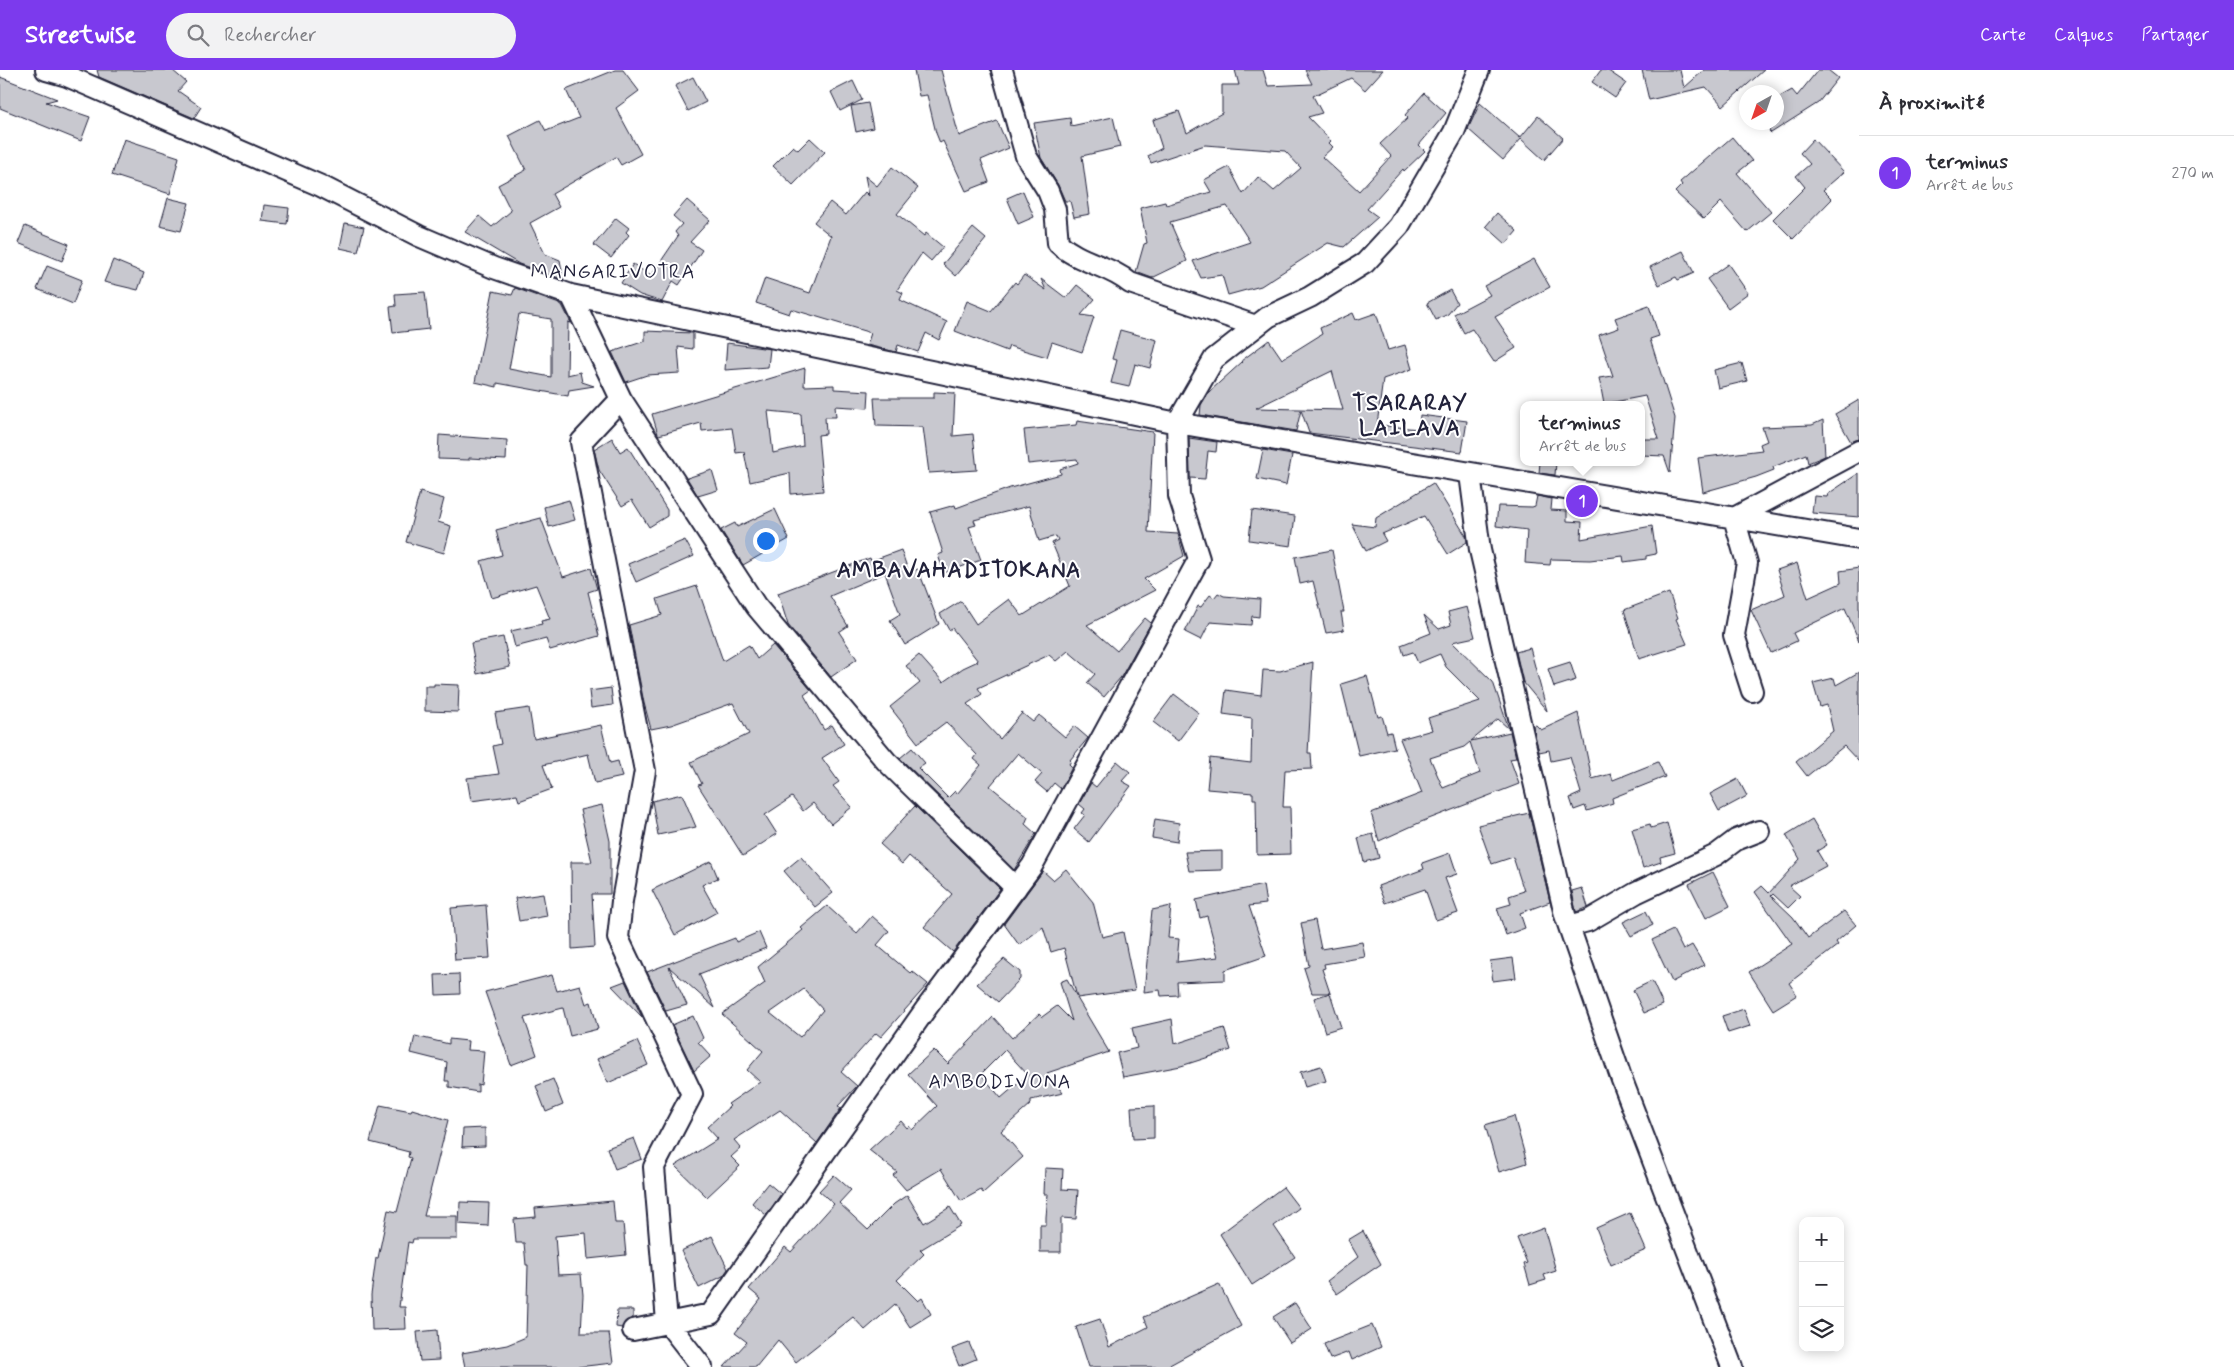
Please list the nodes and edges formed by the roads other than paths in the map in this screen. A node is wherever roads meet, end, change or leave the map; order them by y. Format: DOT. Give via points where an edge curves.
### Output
graph roads {
  1 [pos="46,70"];
  2 [pos="1002,70"];
  3 [pos="1479,70"];
  4 [pos="571,296"];
  5 [pos="1256,326"];
  6 [pos="621,399"];
  7 [pos="1177,423"];
  8 [pos="1859,451"];
  9 [pos="1470,474"];
  10 [pos="1734,518"];
  11 [pos="1859,539"];
  12 [pos="1752,692"];
  13 [pos="1759,831"];
  14 [pos="1016,888"];
  15 [pos="1569,926"];
  16 [pos="667,1322"];
  17 [pos="633,1330"];
  18 [pos="702,1367"];
  19 [pos="1732,1367"];
  1 -- 4 [label="street" via="67,76 321,186 418,236"];
  2 -- 5 [label="street" via="1026,156 1055,209 1058,243 1067,252 1119,274 1130,283"];
  3 -- 5 [label="street" via="1454,132 1399,226 1365,263"];
  4 -- 6 [label="street"];
  4 -- 7 [label="street"];
  5 -- 7 [label="street" via="1214,359"];
  6 -- 14 [label="street" via="756,606 886,760"];
  6 -- 16 [label="street" via="581,442 645,771 618,938 692,1094 654,1167"];
  7 -- 9 [label="street"];
  7 -- 14 [label="street" via="1179,496 1199,558 1032,866"];
  8 -- 10 [label="street"];
  9 -- 10 [label="street"];
  9 -- 15 [label="street" via="1480,550"];
  10 -- 11 [label="street"];
  10 -- 12 [label="street" via="1746,563 1734,635"];
  13 -- 15 [label="street" via="1736,840 1716,855 1636,893 1588,921"];
  14 -- 16 [label="street" via="924,1010 711,1314"];
  15 -- 19 [label="street" via="1622,1080"];
  16 -- 17 [label="street"];
  16 -- 18 [label="street"];
}
